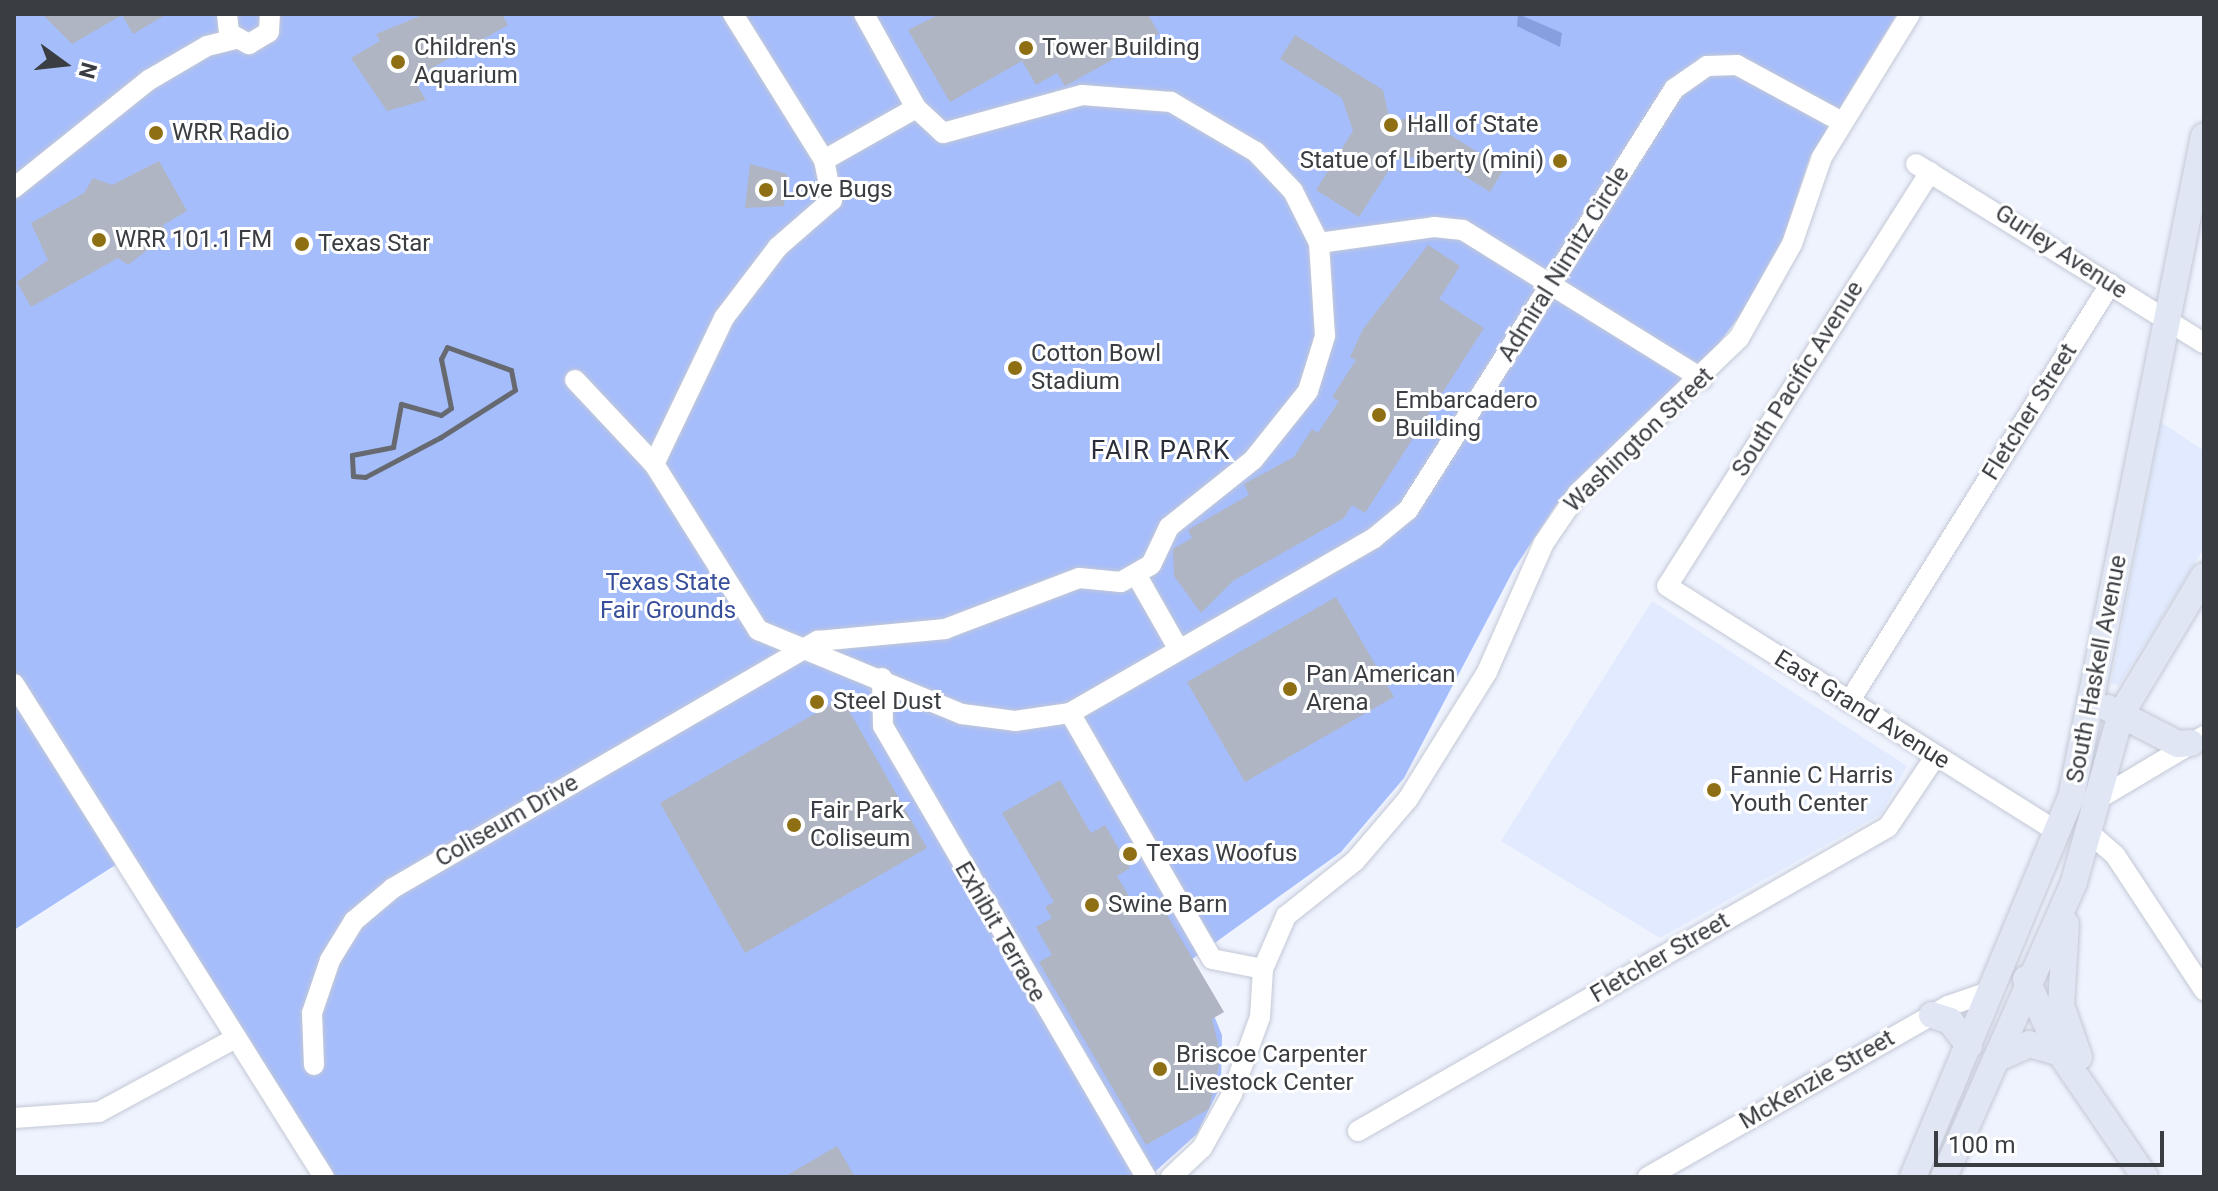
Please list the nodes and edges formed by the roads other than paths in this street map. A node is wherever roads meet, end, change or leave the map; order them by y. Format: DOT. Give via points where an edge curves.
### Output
graph roads {
  1 [pos="733,14"];
  2 [pos="864,14"];
  3 [pos="1910,14"];
  4 [pos="226,16"];
  5 [pos="273,18"];
  6 [pos="235,39"];
  7 [pos="207,46"];
  8 [pos="916,108"];
  9 [pos="1842,122"];
  10 [pos="2204,136"];
  11 [pos="824,160"];
  12 [pos="1923,168"];
  13 [pos="14,188"];
  14 [pos="1319,243"];
  15 [pos="2110,284"];
  16 [pos="1552,285"];
  17 [pos="2168,321"];
  18 [pos="2204,343"];
  19 [pos="1702,379"];
  20 [pos="575,380"];
  21 [pos="654,464"];
  22 [pos="1137,576"];
  23 [pos="2204,576"];
  24 [pos="1667,586"];
  25 [pos="799,650"];
  26 [pos="1179,650"];
  27 [pos="882,678"];
  28 [pos="14,684"];
  29 [pos="2092,700"];
  30 [pos="1849,702"];
  31 [pos="1070,713"];
  32 [pos="2121,714"];
  33 [pos="2198,740"];
  34 [pos="1935,757"];
  35 [pos="2100,798"];
  36 [pos="2059,833"];
  37 [pos="2092,835"];
  38 [pos="2074,882"];
  39 [pos="2028,908"];
  40 [pos="1263,969"];
  41 [pos="2028,990"];
  42 [pos="2204,990"];
  43 [pos="1991,991"];
  44 [pos="2061,1005"];
  45 [pos="1932,1015"];
  46 [pos="236,1038"];
  47 [pos="1969,1045"];
  48 [pos="2060,1053"];
  49 [pos="1996,1059"];
  50 [pos="314,1065"];
  51 [pos="2103,1112"];
  52 [pos="14,1118"];
  53 [pos="1358,1131"];
  54 [pos="2135,1174"];
  55 [pos="324,1177"];
  56 [pos="1146,1177"];
  57 [pos="1171,1177"];
  58 [pos="1648,1177"];
  59 [pos="1913,1177"];
  60 [pos="1944,1177"];
  1 -- 11 [label="street"];
  2 -- 8 [label="street"];
  3 -- 9 [label="street, Washington Street"];
  4 -- 6 [label="street"];
  4 -- 7 [label="street"];
  5 -- 6 [label="street" via="257,42"];
  6 -- 7 [label="street"];
  7 -- 13 [label="street" via="110,107"];
  8 -- 11 [label="street"];
  8 -- 14 [label="street" via="943,133 1082,95 1171,102 1218,123 1266,161 1293,191"];
  9 -- 16 [label="street, Admiral Nimitz Circle" via="1737,65 1707,66 1674,89"];
  9 -- 19 [label="street, Washington Street" via="1774,282"];
  10 -- 17 [label="main road, South Haskell Avenue"];
  11 -- 21 [label="street" via="832,200 778,247 724,318"];
  12 -- 15 [label="street, Gurley Avenue"];
  12 -- 24 [label="street, South Pacific Avenue"];
  14 -- 16 [label="street" via="1450,228 1482,238"];
  14 -- 22 [label="street" via="1325,336 1308,391 1253,460 1169,527 1151,565"];
  15 -- 17 [label="street, Gurley Avenue"];
  15 -- 30 [label="street, Fletcher Street"];
  16 -- 19 [label="street"];
  16 -- 26 [label="street, Admiral Nimitz Circle" via="1408,510 1374,538"];
  17 -- 18 [label="street, Gurley Avenue"];
  17 -- 29 [label="main road, South Haskell Avenue"];
  19 -- 40 [label="street, Washington Street" via="1561,516 1487,672 1440,751 1379,837 1286,916"];
  20 -- 21 [label="street"];
  21 -- 25 [label="street" via="758,630"];
  22 -- 25 [label="street, Coliseum Drive" via="1121,582 1089,576 945,629 839,636"];
  22 -- 26 [label="street"];
  23 -- 32 [label="main road, South Haskell Avenue"];
  24 -- 30 [label="street, East Grand Avenue"];
  25 -- 27 [label="street"];
  25 -- 50 [label="street, Coliseum Drive" via="373,901 344,936 318,988 308,1037"];
  26 -- 31 [label="street, Admiral Nimitz Circle"];
  27 -- 31 [label="street" via="962,714 1015,721"];
  27 -- 56 [label="street, Exhibit Terrace" via="883,726"];
  28 -- 46 [label="street"];
  29 -- 32 [label="main road"];
  29 -- 36 [label="main road, South Haskell Avenue"];
  30 -- 34 [label="street, East Grand Avenue"];
  31 -- 40 [label="street" via="1212,959"];
  32 -- 33 [label="main road" via="2178,744"];
  32 -- 35 [label="main road, South Haskell Avenue"];
  33 -- 35 [label="street"];
  34 -- 36 [label="street, East Grand Avenue"];
  34 -- 53 [label="street, Fletcher Street" via="1888,827"];
  35 -- 37 [label="main road, South Haskell Avenue"];
  36 -- 39 [label="main road, South Haskell Avenue"];
  37 -- 38 [label="main road, South Haskell Avenue"];
  37 -- 42 [label="street" via="2115,855"];
  38 -- 41 [label="main road, South Haskell Avenue"];
  38 -- 44 [label="main road"];
  39 -- 41 [label="main road"];
  39 -- 43 [label="main road, South Haskell Avenue"];
  40 -- 57 [label="street, Washington Street" via="1260,1017 1232,1094 1202,1148"];
  41 -- 43 [label="main road"];
  41 -- 44 [label="main road"];
  41 -- 48 [label="main road"];
  41 -- 49 [label="main road, South Haskell Avenue"];
  43 -- 45 [label="street, McKenzie Street"];
  43 -- 47 [label="main road, South Haskell Avenue"];
  44 -- 51 [label="main road"];
  45 -- 47 [label="main road" via="1950,1021"];
  45 -- 58 [label="street, McKenzie Street"];
  46 -- 52 [label="street" via="99,1112"];
  46 -- 55 [label="street"];
  47 -- 59 [label="main road, South Haskell Avenue"];
  48 -- 49 [label="main road" via="2029,1044"];
  48 -- 51 [label="main road"];
  49 -- 60 [label="main road, South Haskell Avenue"];
  51 -- 54 [label="main road"];
}
